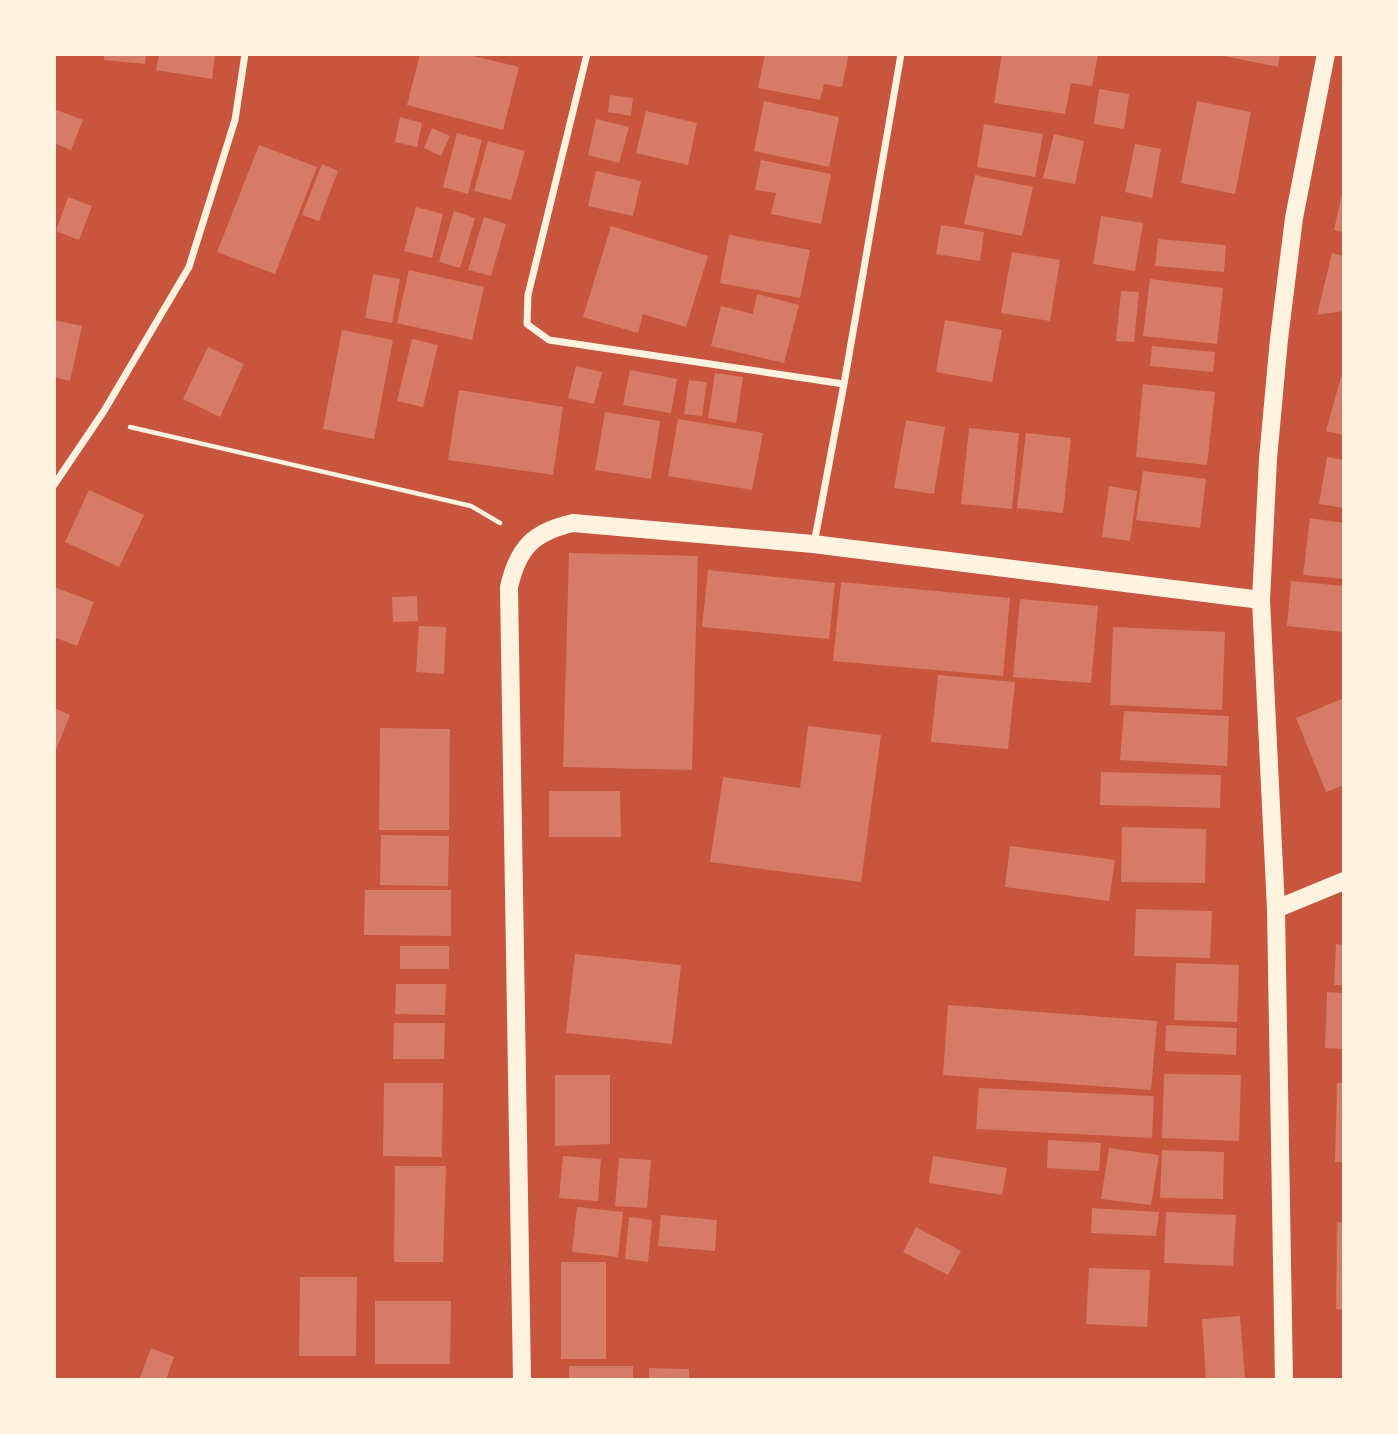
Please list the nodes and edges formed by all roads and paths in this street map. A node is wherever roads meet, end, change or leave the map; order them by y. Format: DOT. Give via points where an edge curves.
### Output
graph roads {
  1 [pos="246,54"];
  2 [pos="587,54"];
  3 [pos="901,54"];
  4 [pos="1326,54"];
  5 [pos="844,384"];
  6 [pos="104,411"];
  7 [pos="54,485"];
  8 [pos="530,542"];
  9 [pos="813,544"];
  10 [pos="1261,600"];
  11 [pos="1344,881"];
  12 [pos="1276,909"];
  13 [pos="522,1380"];
  14 [pos="1284,1380"];
  1 -- 6 [label="street" via="235,120 190,267"];
  2 -- 5 [label="street" via="528,295 527,324 549,340"];
  3 -- 5 [label="street"];
  4 -- 10 [label="main road" via="1294,218 1279,339"];
  5 -- 9 [label="street"];
  6 -- 7 [label="street"];
  6 -- 8 [label="path" via="134,429 471,506"];
  8 -- 9 [label="main road" via="573,523"];
  8 -- 13 [label="main road" via="520,555 509,587"];
  9 -- 10 [label="main road"];
  10 -- 12 [label="main road"];
  11 -- 12 [label="main road"];
  12 -- 14 [label="main road"];
}
